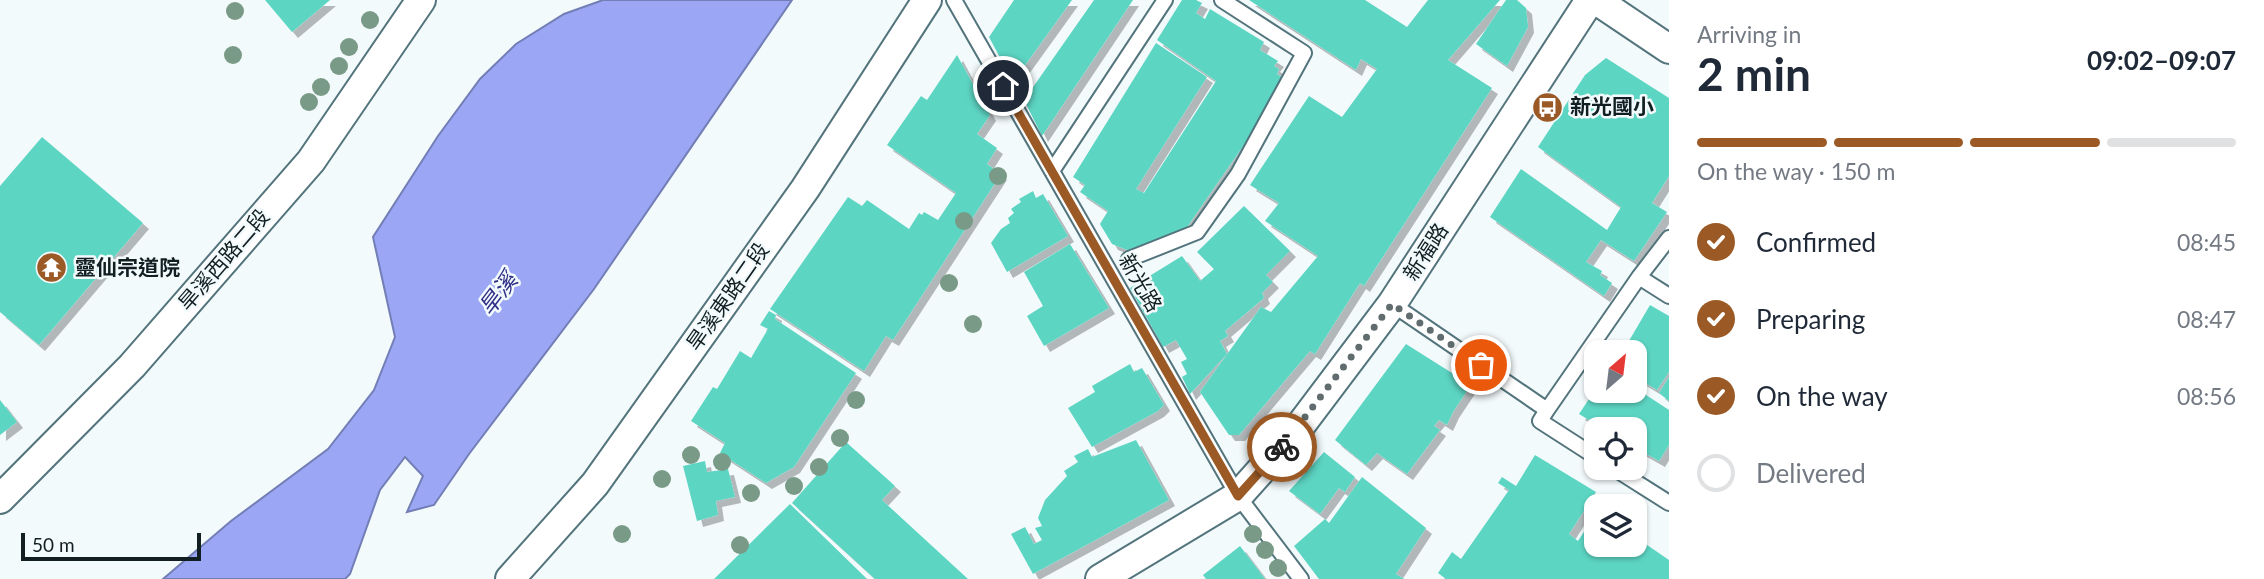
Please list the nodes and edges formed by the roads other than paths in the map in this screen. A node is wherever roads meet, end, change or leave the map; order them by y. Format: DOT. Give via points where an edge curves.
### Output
graph roads {
  1 [pos="421,0"];
  2 [pos="927,0"];
  3 [pos="954,0"];
  4 [pos="1165,0"];
  5 [pos="1222,0"];
  6 [pos="1590,0"];
  7 [pos="1596,0"];
  8 [pos="1669,49"];
  9 [pos="1052,171"];
  10 [pos="1669,238"];
  11 [pos="1129,259"];
  12 [pos="1639,277"];
  13 [pos="1669,296"];
  14 [pos="1392,304"];
  15 [pos="1548,410"];
  16 [pos="1584,449"];
  17 [pos="1633,480"];
  18 [pos="1238,496"];
  19 [pos="0,499"];
  20 [pos="1669,503"];
  21 [pos="510,579"];
  22 [pos="1100,579"];
  23 [pos="1301,579"];
  1 -- 19 [label="street, 旱溪西路二段" via="311,161 132,366"];
  2 -- 21 [label="street, 旱溪東路二段" via="805,189 595,484"];
  3 -- 9 [label="lane, 新光路"];
  4 -- 9 [label="lane"];
  5 -- 11 [label="lane" via="1304,53 1238,174 1198,232"];
  6 -- 14 [label="street, 新福路"];
  7 -- 8 [label="street"];
  9 -- 18 [label="lane, 新光路"];
  10 -- 12 [label="lane"];
  12 -- 13 [label="lane"];
  12 -- 15 [label="lane"];
  14 -- 15 [label="lane"];
  14 -- 18 [label="street, 新福路" via="1297,430"];
  15 -- 16 [label="lane" via="1540,421"];
  17 -- 20 [label="lane"];
  18 -- 22 [label="street, 新福路"];
  18 -- 23 [label="lane, 新光路"];
}
